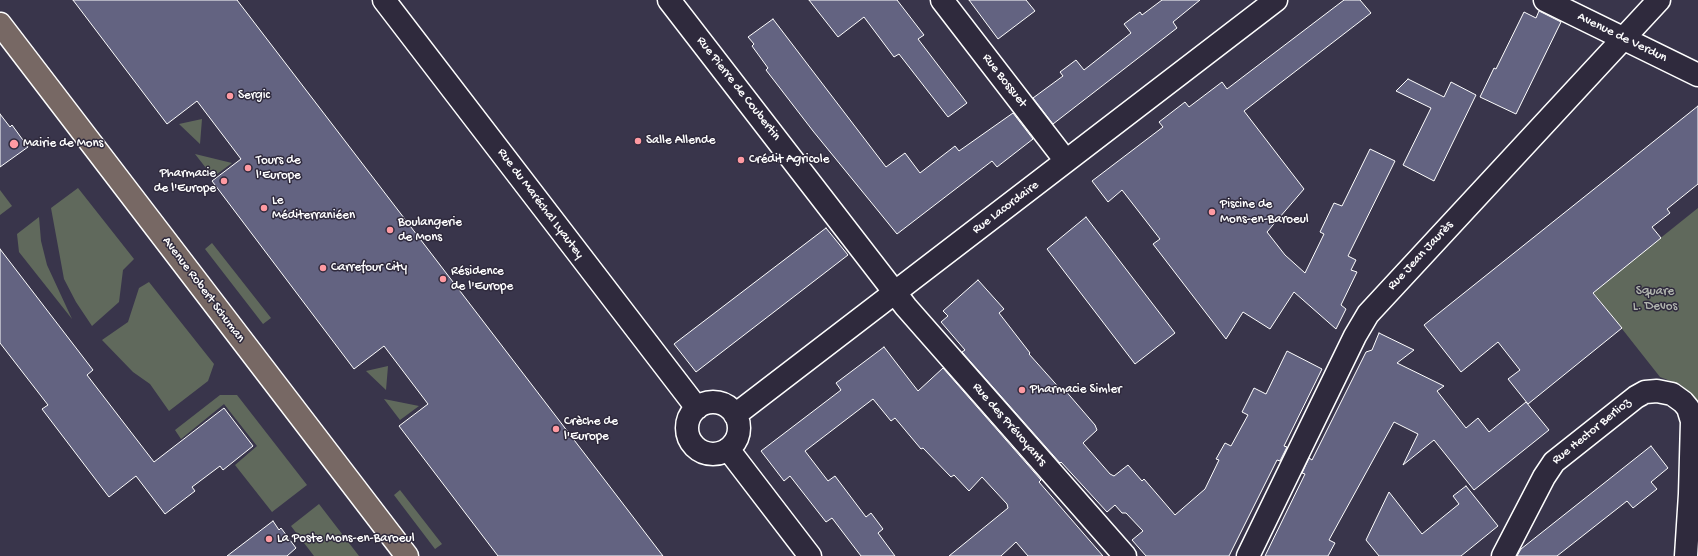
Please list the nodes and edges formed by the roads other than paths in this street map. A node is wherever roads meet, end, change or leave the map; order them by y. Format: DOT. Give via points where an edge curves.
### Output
graph roads {
  1 [pos="384,0"];
  2 [pos="669,0"];
  3 [pos="942,0"];
  4 [pos="1276,0"];
  5 [pos="1545,0"];
  6 [pos="1659,0"];
  7 [pos="0,24"];
  8 [pos="1624,39"];
  9 [pos="1698,75"];
  10 [pos="1066,161"];
  11 [pos="895,293"];
  12 [pos="697,408"];
  13 [pos="735,415"];
  14 [pos="728,449"];
  15 [pos="406,556"];
  16 [pos="810,556"];
  17 [pos="1125,556"];
  18 [pos="1248,556"];
  19 [pos="1503,556"];
  20 [pos="1686,556"];
  1 -- 12 [label="street, Rue du Maréchal Lyautey"];
  2 -- 11 [label="street, Rue Pierre de Coubertin"];
  3 -- 10 [label="street, Rue Bossuet"];
  4 -- 10 [label="street, Rue Lacordaire"];
  5 -- 8 [label="street, Avenue de Verdun"];
  6 -- 8 [label="street, Rue Jean Jaurès"];
  7 -- 15 [label="main road, Avenue Robert Schuman"];
  8 -- 9 [label="street, Avenue de Verdun"];
  8 -- 18 [label="street, Rue Jean Jaurès" via="1368,314"];
  10 -- 11 [label="street, Rue Lacordaire"];
  11 -- 13 [label="street, Rue Lacordaire"];
  11 -- 17 [label="street, Rue des Prévoyants"];
  12 -- 13 [label="street" via="706,403 718,402 730,408"];
  12 -- 14 [label="street" via="687,423 692,443 702,451 711,453 720,453"];
  13 -- 14 [label="street" via="738,434"];
  14 -- 16 [label="street"];
  19 -- 20 [label="street, Rue Hector Berlioz" via="1554,462 1636,397 1657,390 1672,394 1683,402 1690,413 1693,427"];
}
